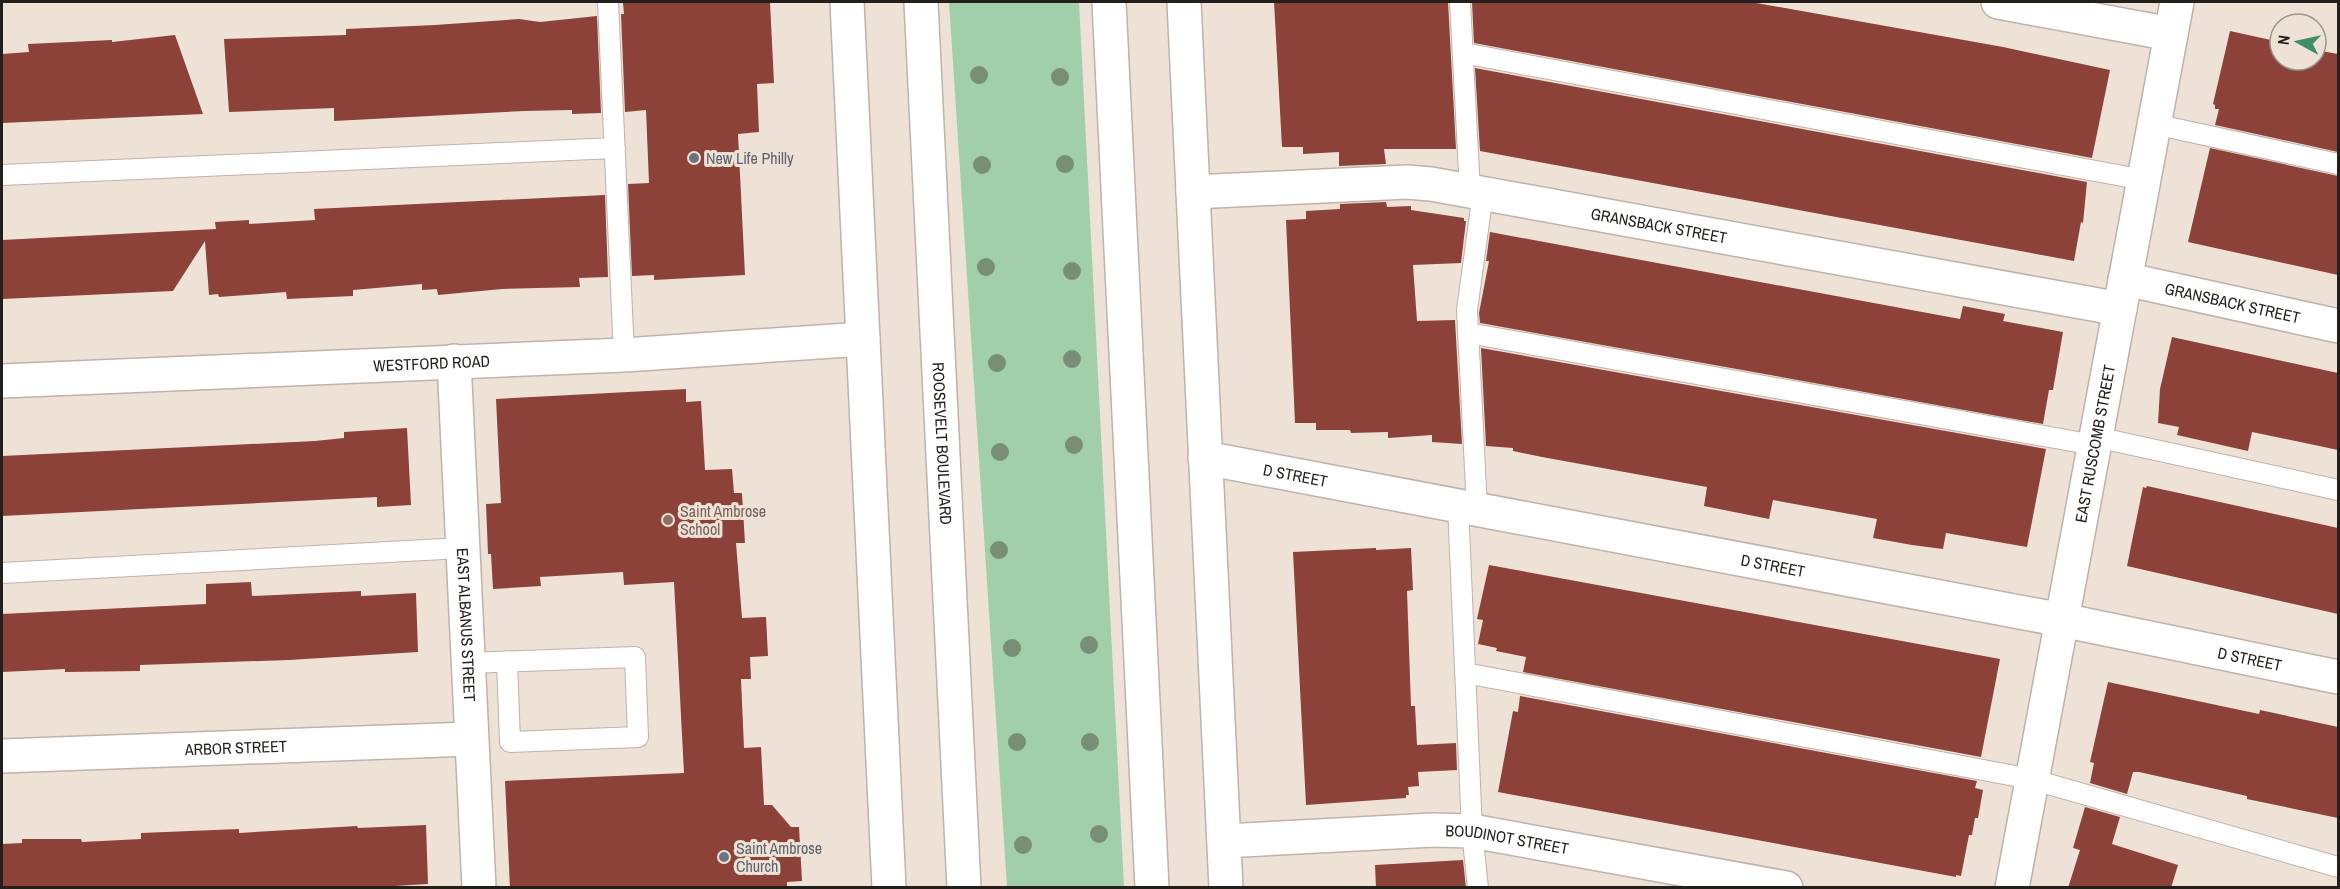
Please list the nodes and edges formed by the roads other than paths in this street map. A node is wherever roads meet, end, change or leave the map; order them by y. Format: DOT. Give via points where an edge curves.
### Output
graph roads {
  1 [pos="608,2"];
  2 [pos="847,2"];
  3 [pos="921,2"];
  4 [pos="1109,2"];
  5 [pos="1184,2"];
  6 [pos="1461,2"];
  7 [pos="1998,2"];
  8 [pos="2177,2"];
  9 [pos="2171,34"];
  10 [pos="1463,53"];
  11 [pos="2154,124"];
  12 [pos="615,148"];
  13 [pos="2338,164"];
  14 [pos="2,175"];
  15 [pos="2144,180"];
  16 [pos="1192,192"];
  17 [pos="1476,192"];
  18 [pos="2122,294"];
  19 [pos="2338,326"];
  20 [pos="1468,333"];
  21 [pos="863,339"];
  22 [pos="624,355"];
  23 [pos="454,361"];
  24 [pos="2,381"];
  25 [pos="2095,441"];
  26 [pos="1205,458"];
  27 [pos="2338,490"];
  28 [pos="1467,507"];
  29 [pos="462,548"];
  30 [pos="2,573"];
  31 [pos="2062,620"];
  32 [pos="507,662"];
  33 [pos="467,663"];
  34 [pos="1465,673"];
  35 [pos="2338,677"];
  36 [pos="471,739"];
  37 [pos="2,756"];
  38 [pos="2031,779"];
  39 [pos="1472,831"];
  40 [pos="1224,841"];
  41 [pos="2338,867"];
  42 [pos="479,888"];
  43 [pos="889,888"];
  44 [pos="964,888"];
  45 [pos="1152,888"];
  46 [pos="1226,888"];
  47 [pos="1478,888"];
  48 [pos="1786,888"];
  49 [pos="2012,888"];
  1 -- 12 [label="lane"];
  2 -- 21 [label="main road"];
  3 -- 44 [label="main road, ROOSEVELT BOULEVARD"];
  4 -- 45 [label="main road"];
  5 -- 16 [label="main road"];
  6 -- 10 [label="lane"];
  7 -- 9 [label="main road"];
  8 -- 9 [label="main road, EAST RUSCOMB STREET"];
  9 -- 11 [label="main road, EAST RUSCOMB STREET"];
  10 -- 15 [label="lane"];
  10 -- 17 [label="lane"];
  11 -- 13 [label="lane"];
  11 -- 15 [label="main road, EAST RUSCOMB STREET"];
  12 -- 14 [label="lane"];
  12 -- 22 [label="lane"];
  15 -- 18 [label="main road, EAST RUSCOMB STREET"];
  16 -- 17 [label="main road, GRANSBACK STREET" via="1407,182"];
  16 -- 26 [label="main road"];
  17 -- 18 [label="main road, GRANSBACK STREET"];
  17 -- 20 [label="lane"];
  18 -- 19 [label="main road, GRANSBACK STREET"];
  18 -- 25 [label="main road, EAST RUSCOMB STREET"];
  20 -- 25 [label="lane"];
  20 -- 28 [label="lane"];
  21 -- 22 [label="main road, WESTFORD ROAD"];
  21 -- 43 [label="main road"];
  22 -- 23 [label="main road, WESTFORD ROAD"];
  23 -- 24 [label="main road, WESTFORD ROAD"];
  23 -- 29 [label="main road, EAST ALBANUS STREET"];
  25 -- 27 [label="lane"];
  25 -- 31 [label="main road, EAST RUSCOMB STREET"];
  26 -- 28 [label="main road, D STREET"];
  26 -- 40 [label="main road"];
  28 -- 31 [label="main road, D STREET"];
  28 -- 34 [label="lane"];
  29 -- 30 [label="lane"];
  29 -- 33 [label="main road, EAST ALBANUS STREET"];
  31 -- 35 [label="main road, D STREET"];
  31 -- 38 [label="main road, EAST RUSCOMB STREET"];
  32 -- 32 [label="lane" via="635,657 638,737 510,742"];
  32 -- 33 [label="lane"];
  33 -- 36 [label="main road, EAST ALBANUS STREET"];
  34 -- 38 [label="lane"];
  34 -- 39 [label="lane"];
  36 -- 37 [label="main road, ARBOR STREET"];
  36 -- 42 [label="main road, EAST ALBANUS STREET"];
  38 -- 41 [label="lane"];
  38 -- 49 [label="main road, EAST RUSCOMB STREET"];
  39 -- 40 [label="main road, BOUDINOT STREET"];
  39 -- 47 [label="lane"];
  39 -- 48 [label="main road, BOUDINOT STREET"];
  40 -- 46 [label="main road"];
}
